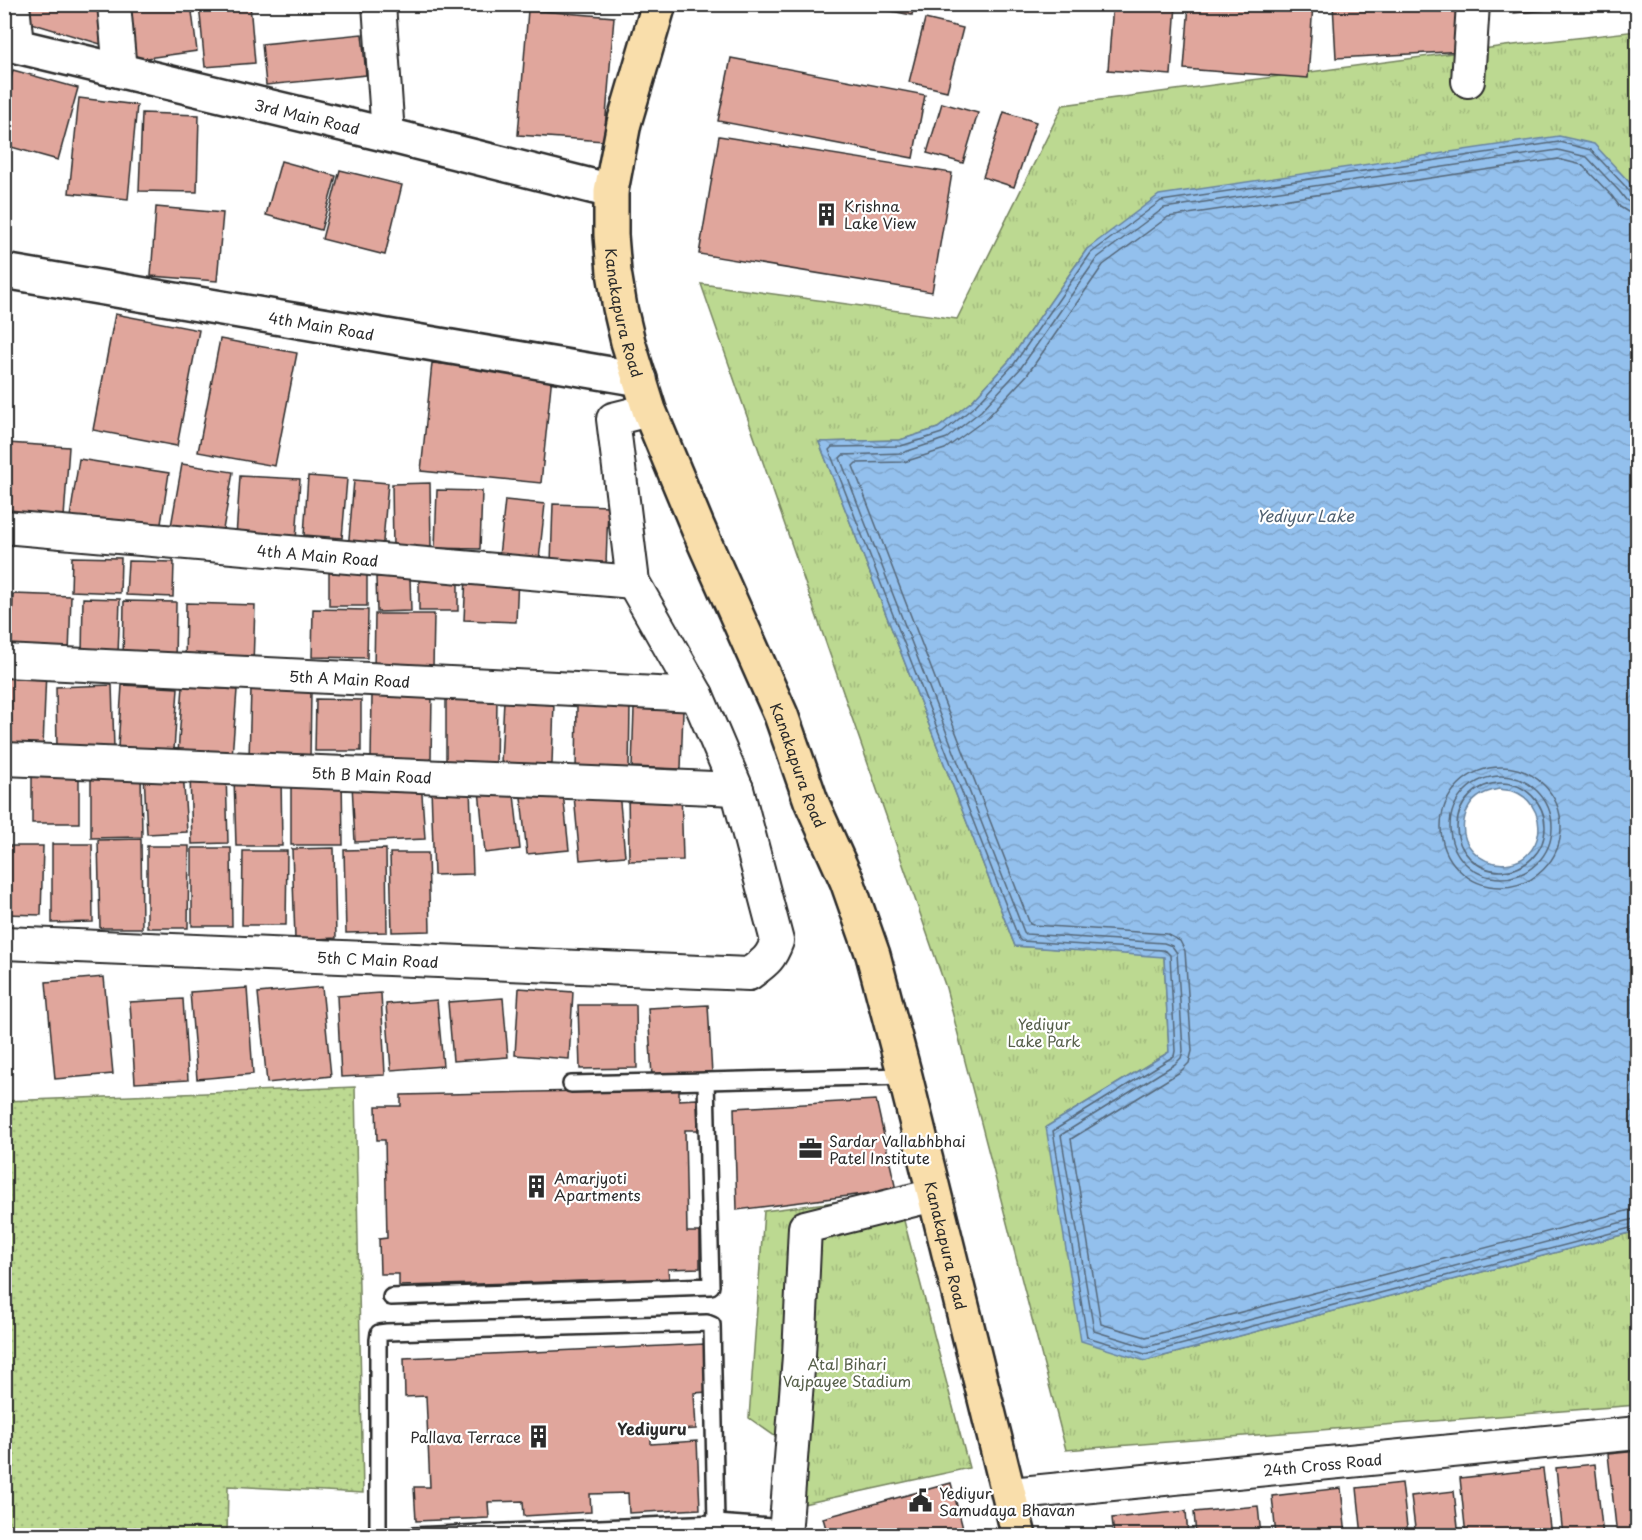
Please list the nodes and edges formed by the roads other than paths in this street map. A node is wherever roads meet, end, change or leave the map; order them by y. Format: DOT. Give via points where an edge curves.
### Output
graph roads {
  1 [pos="13,4"];
  2 [pos="114,4"];
  3 [pos="379,4"];
  4 [pos="659,4"];
  5 [pos="1473,4"];
  6 [pos="11,45"];
  7 [pos="120,71"];
  8 [pos="1468,81"];
  9 [pos="388,135"];
  10 [pos="611,191"];
  11 [pos="4,271"];
  12 [pos="640,379"];
  13 [pos="649,410"];
  14 [pos="4,527"];
  15 [pos="633,582"];
  16 [pos="4,661"];
  17 [pos="697,695"];
  18 [pos="4,759"];
  19 [pos="737,789"];
  20 [pos="4,943"];
  21 [pos="905,1076"];
  22 [pos="706,1081"];
  23 [pos="571,1084"];
  24 [pos="934,1195"];
  25 [pos="391,1297"];
  26 [pos="1638,1433"];
  27 [pos="1009,1494"];
  28 [pos="716,1523"];
  29 [pos="785,1532"];
  30 [pos="378,1536"];
  31 [pos="413,1536"];
  32 [pos="1019,1536"];
  1 -- 6 [label="street"];
  2 -- 7 [label="street"];
  3 -- 9 [label="street"];
  4 -- 10 [label="main road, Kanakapura Road" via="624,123"];
  5 -- 8 [label="street"];
  6 -- 7 [label="street, 3rd Main Road"];
  7 -- 9 [label="street, 3rd Main Road"];
  9 -- 10 [label="street, 3rd Main Road"];
  10 -- 12 [label="main road, Kanakapura Road" via="614,272"];
  11 -- 12 [label="street, 4th Main Road"];
  12 -- 13 [label="main road, Kanakapura Road"];
  13 -- 15 [label="street" via="612,419"];
  13 -- 21 [label="main road, Kanakapura Road" via="782,715 811,801 847,881 873,955"];
  14 -- 15 [label="street, 4th A Main Road"];
  15 -- 17 [label="street"];
  16 -- 17 [label="street, 5th A Main Road"];
  17 -- 19 [label="street"];
  18 -- 19 [label="street, 5th B Main Road"];
  19 -- 20 [label="street, 5th C Main Road" via="777,940 767,961 749,974"];
  21 -- 22 [label="lane"];
  21 -- 24 [label="main road, Kanakapura Road"];
  22 -- 23 [label="lane"];
  22 -- 25 [label="lane" via="711,1286"];
  24 -- 27 [label="main road, Kanakapura Road"];
  24 -- 29 [label="street" via="805,1227"];
  26 -- 27 [label="street, 24th Cross Road"];
  27 -- 32 [label="main road, Kanakapura Road"];
  28 -- 29 [label="lane"];
  28 -- 30 [label="lane" via="712,1324 387,1332 379,1333 378,1340"];
  28 -- 31 [label="lane"];
}
